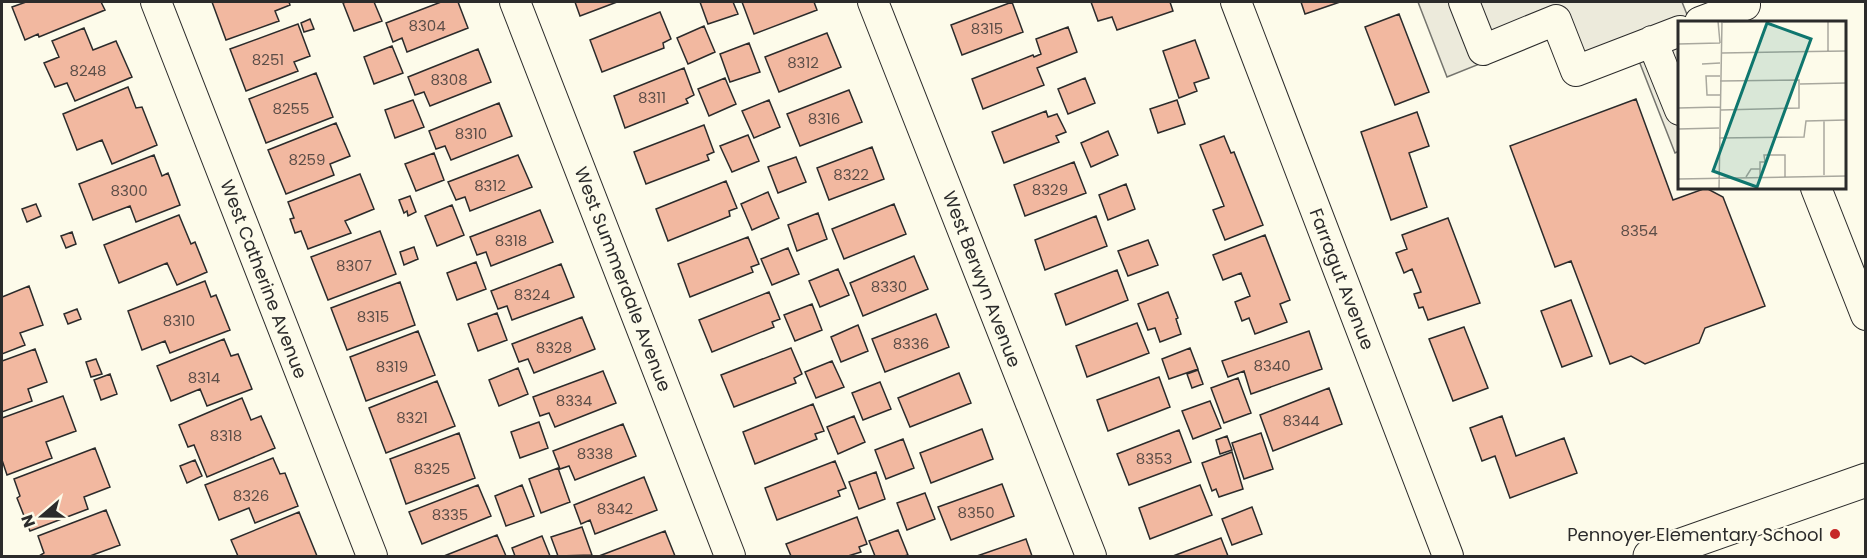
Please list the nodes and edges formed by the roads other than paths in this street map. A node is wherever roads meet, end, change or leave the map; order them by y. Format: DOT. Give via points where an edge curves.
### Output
graph roads {
  1 [pos="156,2"];
  2 [pos="515,2"];
  3 [pos="873,2"];
  4 [pos="1236,2"];
  5 [pos="1464,2"];
  6 [pos="1747,10"];
  7 [pos="1704,21"];
  8 [pos="1666,36"];
  9 [pos="1678,99"];
  10 [pos="1816,189"];
  11 [pos="1866,315"];
  12 [pos="1866,480"];
  13 [pos="372,556"];
  14 [pos="730,556"];
  15 [pos="1091,556"];
  16 [pos="1448,556"];
  17 [pos="1650,556"];
  1 -- 13 [label="street, West Catherine Avenue"];
  2 -- 14 [label="street, West Summerdale Avenue"];
  3 -- 15 [label="street, West Berwyn Avenue"];
  4 -- 16 [label="street, Farragut Avenue"];
  5 -- 8 [label="street" via="1483,50 1556,20 1576,71"];
  6 -- 7 [label="street"];
  8 -- 9 [label="street"];
  10 -- 11 [label="street"];
  12 -- 17 [label="main road"];
}
